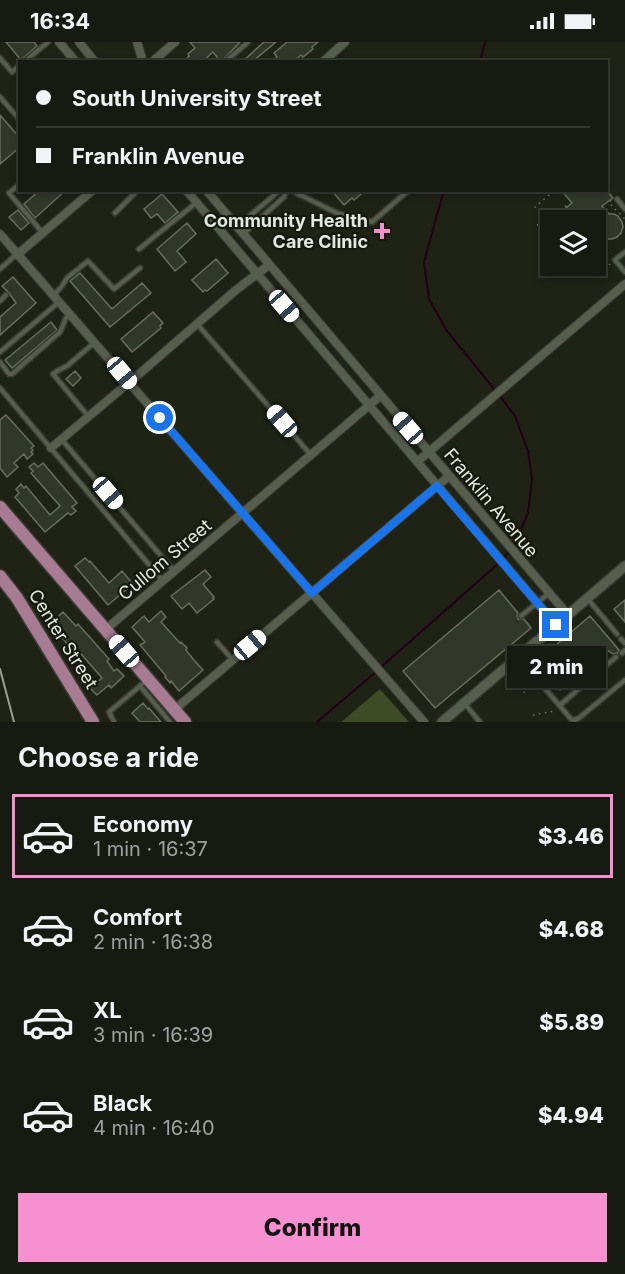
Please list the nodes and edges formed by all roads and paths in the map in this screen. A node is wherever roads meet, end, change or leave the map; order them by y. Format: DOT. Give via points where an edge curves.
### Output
graph roads {
  1 [pos="48,42"];
  2 [pos="59,42"];
  3 [pos="79,42"];
  4 [pos="137,42"];
  5 [pos="175,42"];
  6 [pos="248,42"];
  7 [pos="345,42"];
  8 [pos="0,58"];
  9 [pos="26,60"];
  10 [pos="74,60"];
  11 [pos="93,60"];
  12 [pos="142,60"];
  13 [pos="154,60"];
  14 [pos="227,60"];
  15 [pos="325,60"];
  16 [pos="18,67"];
  17 [pos="0,97"];
  18 [pos="18,118"];
  19 [pos="18,186"];
  20 [pos="608,191"];
  21 [pos="136,192"];
  22 [pos="188,192"];
  23 [pos="208,192"];
  24 [pos="278,192"];
  25 [pos="288,192"];
  26 [pos="293,192"];
  27 [pos="408,192"];
  28 [pos="553,192"];
  29 [pos="84,194"];
  30 [pos="617,199"];
  31 [pos="197,203"];
  32 [pos="567,205"];
  33 [pos="625,209"];
  34 [pos="543,210"];
  35 [pos="561,210"];
  36 [pos="115,213"];
  37 [pos="625,219"];
  38 [pos="237,227"];
  39 [pos="43,233"];
  40 [pos="0,234"];
  41 [pos="243,234"];
  42 [pos="139,249"];
  43 [pos="625,252"];
  44 [pos="18,254"];
  45 [pos="615,260"];
  46 [pos="269,265"];
  47 [pos="606,267"];
  48 [pos="140,268"];
  49 [pos="0,269"];
  50 [pos="625,272"];
  51 [pos="256,273"];
  52 [pos="625,284"];
  53 [pos="54,295"];
  54 [pos="6,296"];
  55 [pos="0,301"];
  56 [pos="60,302"];
  57 [pos="71,314"];
  58 [pos="197,324"];
  59 [pos="95,342"];
  60 [pos="0,352"];
  61 [pos="0,362"];
  62 [pos="130,382"];
  63 [pos="0,388"];
  64 [pos="380,396"];
  65 [pos="369,406"];
  66 [pos="89,417"];
  67 [pos="62,439"];
  68 [pos="51,448"];
  69 [pos="429,452"];
  70 [pos="311,455"];
  71 [pos="417,462"];
  72 [pos="449,477"];
  73 [pos="437,486"];
  74 [pos="0,507"];
  75 [pos="243,513"];
  76 [pos="625,566"];
  77 [pos="174,571"];
  78 [pos="0,576"];
  79 [pos="162,581"];
  80 [pos="312,593"];
  81 [pos="549,593"];
  82 [pos="587,598"];
  83 [pos="537,603"];
  84 [pos="568,615"];
  85 [pos="521,616"];
  86 [pos="556,625"];
  87 [pos="105,630"];
  88 [pos="217,642"];
  89 [pos="625,643"];
  90 [pos="519,657"];
  91 [pos="616,657"];
  92 [pos="233,660"];
  93 [pos="625,680"];
  94 [pos="144,683"];
  95 [pos="531,683"];
  96 [pos="524,693"];
  97 [pos="464,703"];
  98 [pos="560,705"];
  99 [pos="555,711"];
  100 [pos="533,715"];
  101 [pos="172,716"];
  102 [pos="93,722"];
  103 [pos="114,722"];
  104 [pos="185,722"];
  105 [pos="424,722"];
  106 [pos="442,722"];
  107 [pos="480,722"];
  1 -- 9 [label="lane"];
  2 -- 10 [label="street"];
  3 -- 11 [label="street"];
  4 -- 12 [label="street"];
  5 -- 13 [label="street"];
  6 -- 14 [label="lane"];
  7 -- 15 [label="street"];
  8 -- 16 [label="lane" via="12,72"];
  17 -- 18 [label="lane"];
  19 -- 39 [label="lane" via="9,193"];
  20 -- 37 [label="path" via="614,198 609,202"];
  21 -- 36 [label="lane"];
  22 -- 31 [label="street, Franklin Avenue"];
  23 -- 38 [label="street, Franklin Avenue"];
  24 -- 38 [label="lane"];
  25 -- 41 [label="lane"];
  26 -- 27 [label="lane" via="339,214 372,222"];
  28 -- 34 [label="path" via="535,207"];
  29 -- 39 [label="street"];
  30 -- 33 [label="lane"];
  31 -- 42 [label="lane"];
  31 -- 51 [label="street, Franklin Avenue"];
  32 -- 35 [label="path"];
  38 -- 41 [label="street, Franklin Avenue"];
  39 -- 44 [label="street"];
  40 -- 44 [label="street"];
  41 -- 46 [label="street, Franklin Avenue"];
  43 -- 45 [label="lane"];
  44 -- 49 [label="lane"];
  44 -- 53 [label="street"];
  45 -- 47 [label="path"];
  45 -- 50 [label="lane"];
  46 -- 51 [label="street"];
  46 -- 64 [label="street, Franklin Avenue"];
  48 -- 53 [label="lane" via="114,290 88,261"];
  51 -- 58 [label="street"];
  51 -- 65 [label="street, Franklin Avenue"];
  52 -- 69 [label="street"];
  53 -- 56 [label="street"];
  54 -- 55 [label="lane"];
  56 -- 57 [label="street"];
  56 -- 60 [label="lane"];
  57 -- 59 [label="street"];
  57 -- 61 [label="lane" via="60,332 12,374"];
  58 -- 62 [label="street"];
  58 -- 70 [label="lane"];
  59 -- 62 [label="street"];
  59 -- 66 [label="lane" via="53,374"];
  62 -- 66 [label="street"];
  62 -- 75 [label="street"];
  63 -- 68 [label="lane"];
  64 -- 65 [label="street, Cullom Street"];
  64 -- 69 [label="street, Franklin Avenue"];
  65 -- 70 [label="street, Cullom Street"];
  65 -- 71 [label="street, Franklin Avenue"];
  66 -- 67 [label="street"];
  67 -- 68 [label="street"];
  67 -- 77 [label="lane"];
  68 -- 79 [label="lane"];
  69 -- 71 [label="street"];
  69 -- 72 [label="street, Franklin Avenue"];
  70 -- 75 [label="street, Cullom Street"];
  71 -- 73 [label="street, Franklin Avenue"];
  72 -- 73 [label="street"];
  72 -- 81 [label="street, Franklin Avenue"];
  73 -- 80 [label="street"];
  73 -- 83 [label="street, Franklin Avenue"];
  74 -- 87 [label="main road"];
  75 -- 77 [label="street, Cullom Street"];
  75 -- 80 [label="street"];
  76 -- 82 [label="street"];
  77 -- 79 [label="street, Cullom Street"];
  78 -- 102 [label="main road, Center Street" via="24,608"];
  79 -- 87 [label="street, Cullom Street"];
  80 -- 92 [label="street"];
  80 -- 105 [label="street"];
  81 -- 83 [label="lane"];
  81 -- 84 [label="street, Franklin Avenue"];
  82 -- 84 [label="street"];
  82 -- 89 [label="lane"];
  83 -- 85 [label="lane"];
  83 -- 86 [label="street, Franklin Avenue"];
  84 -- 86 [label="street"];
  86 -- 90 [label="street"];
  87 -- 94 [label="main road"];
  88 -- 92 [label="lane"];
  90 -- 97 [label="street"];
  90 -- 98 [label="lane"];
  91 -- 98 [label="lane"];
  92 -- 101 [label="street"];
  93 -- 98 [label="lane" via="575,720"];
  94 -- 101 [label="main road"];
  94 -- 103 [label="lane" via="109,712"];
  95 -- 96 [label="path"];
  97 -- 106 [label="street"];
  97 -- 107 [label="lane"];
  99 -- 100 [label="path"];
  101 -- 104 [label="main road"];
}
